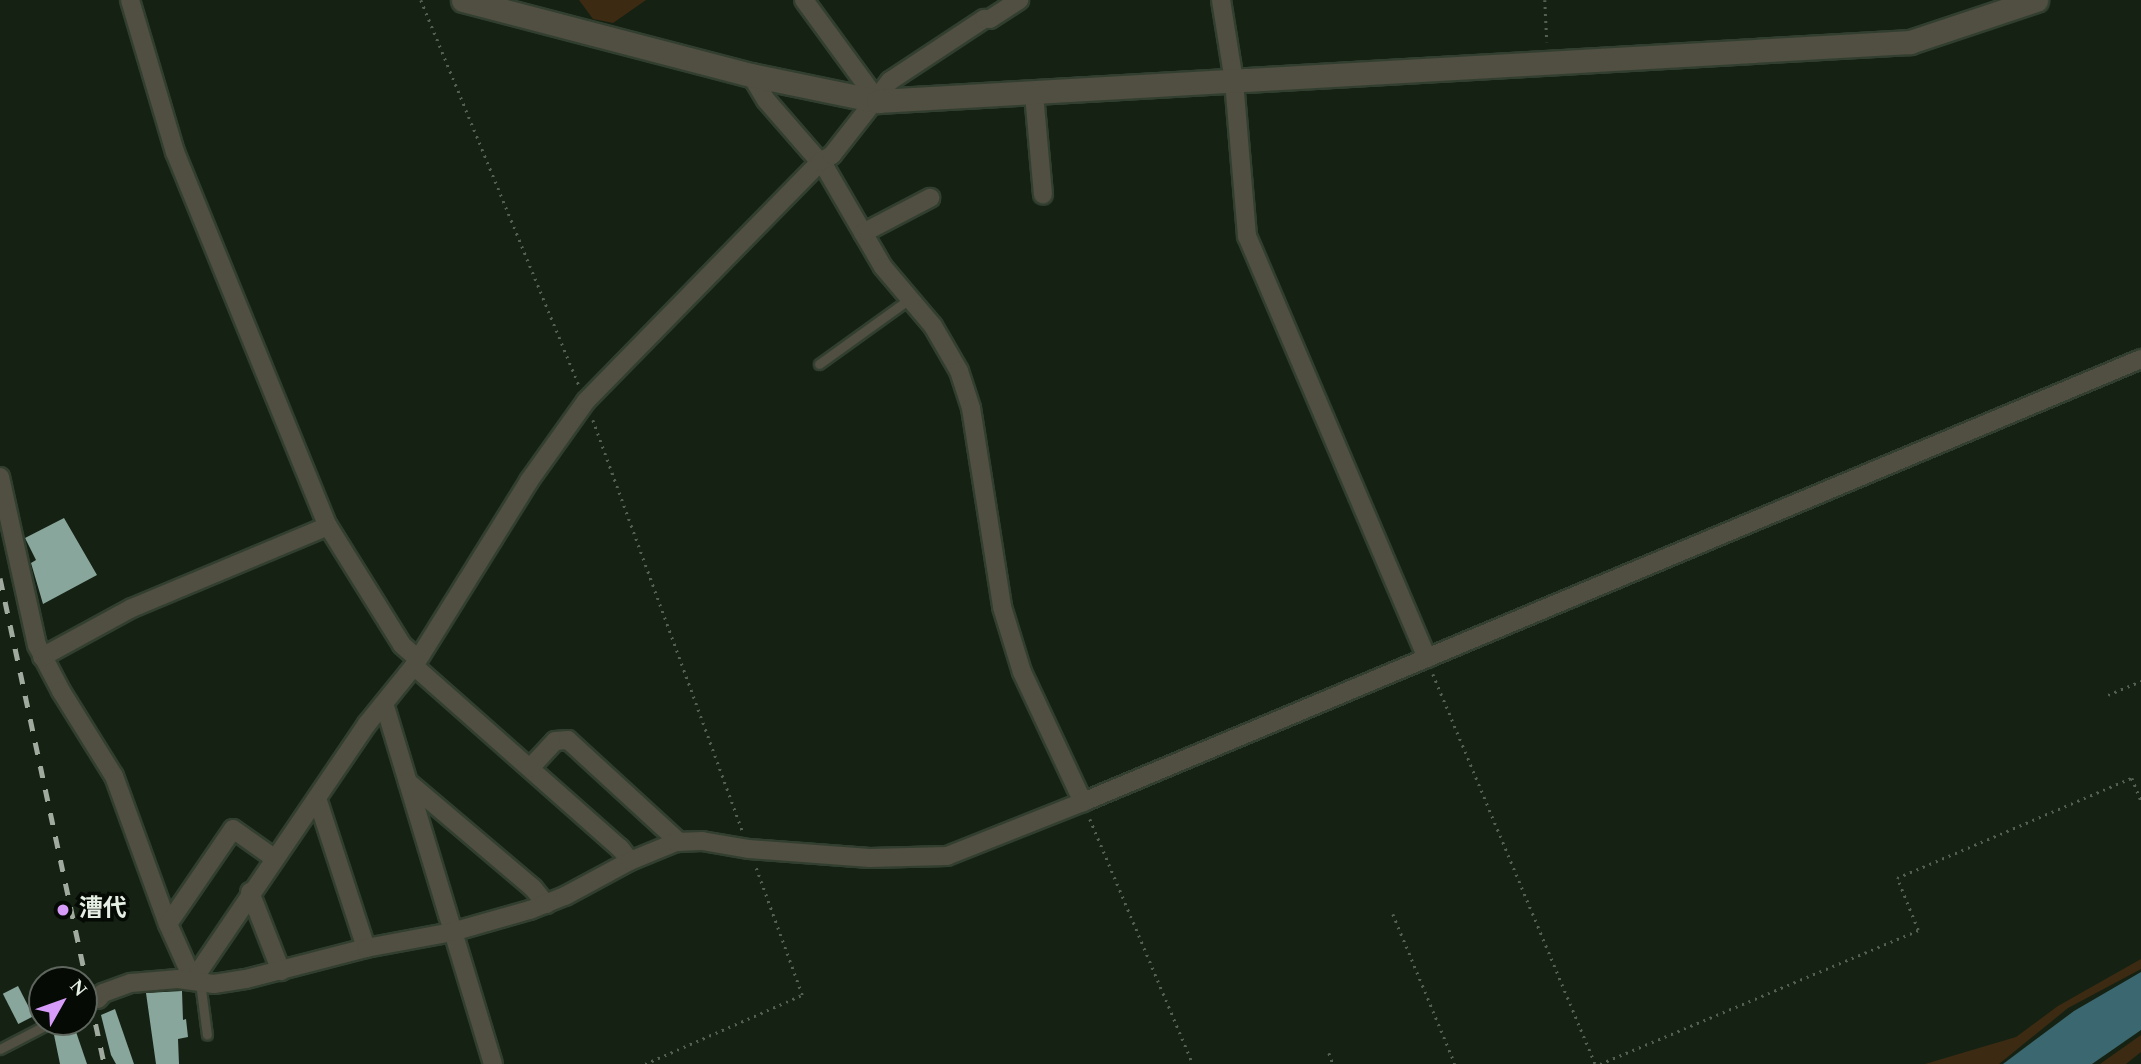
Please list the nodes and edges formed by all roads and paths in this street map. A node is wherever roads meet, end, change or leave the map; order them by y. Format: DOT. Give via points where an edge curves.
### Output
graph roads {
  1 [pos="130,0"];
  2 [pos="421,0"];
  3 [pos="463,0"];
  4 [pos="804,0"];
  5 [pos="1019,0"];
  6 [pos="1220,0"];
  7 [pos="1545,0"];
  8 [pos="2036,0"];
  9 [pos="493,4"];
  10 [pos="1549,63"];
  11 [pos="751,75"];
  12 [pos="1234,81"];
  13 [pos="1034,94"];
  14 [pos="878,101"];
  15 [pos="820,162"];
  16 [pos="1043,195"];
  17 [pos="930,198"];
  18 [pos="863,233"];
  19 [pos="911,298"];
  20 [pos="2141,359"];
  21 [pos="819,364"];
  22 [pos="586,401"];
  23 [pos="0,477"];
  24 [pos="328,526"];
  25 [pos="42,657"];
  26 [pos="1427,658"];
  27 [pos="416,662"];
  28 [pos="2141,681"];
  29 [pos="2108,695"];
  30 [pos="384,704"];
  31 [pos="530,768"];
  32 [pos="408,782"];
  33 [pos="317,798"];
  34 [pos="2141,800"];
  35 [pos="1083,802"];
  36 [pos="679,842"];
  37 [pos="749,849"];
  38 [pos="274,858"];
  39 [pos="629,861"];
  40 [pos="250,892"];
  41 [pos="546,904"];
  42 [pos="1393,914"];
  43 [pos="168,925"];
  44 [pos="452,932"];
  45 [pos="366,948"];
  46 [pos="281,971"];
  47 [pos="196,981"];
  48 [pos="98,997"];
  49 [pos="28,1034"];
  50 [pos="207,1035"];
  51 [pos="0,1049"];
  52 [pos="1329,1053"];
  53 [pos="493,1064"];
  54 [pos="645,1064"];
  55 [pos="1193,1064"];
  56 [pos="1334,1064"];
  57 [pos="1455,1064"];
  58 [pos="1595,1064"];
  59 [pos="1600,1064"];
  1 -- 24 [label="street" via="175,152"];
  2 -- 22 [label="path"];
  3 -- 9 [label="street"];
  4 -- 14 [label="street"];
  5 -- 14 [label="street" via="891,81"];
  6 -- 12 [label="street"];
  7 -- 10 [label="path"];
  8 -- 10 [label="street" via="1910,42"];
  9 -- 11 [label="street"];
  10 -- 12 [label="street"];
  11 -- 14 [label="street"];
  11 -- 15 [label="street" via="766,100"];
  12 -- 13 [label="street"];
  12 -- 26 [label="street" via="1247,236"];
  13 -- 14 [label="street"];
  13 -- 16 [label="street"];
  14 -- 15 [label="street" via="832,155"];
  15 -- 18 [label="street"];
  15 -- 22 [label="street"];
  17 -- 18 [label="street"];
  18 -- 19 [label="street" via="883,267"];
  19 -- 21 [label="lane"];
  19 -- 35 [label="street" via="942,338 966,388 1002,607 1023,672"];
  20 -- 26 [label="street"];
  22 -- 27 [label="street" via="529,481"];
  22 -- 37 [label="path"];
  23 -- 25 [label="street"];
  24 -- 25 [label="street" via="140,604"];
  24 -- 27 [label="street"];
  25 -- 43 [label="street" via="114,776"];
  26 -- 35 [label="street"];
  26 -- 58 [label="path"];
  27 -- 30 [label="street"];
  27 -- 31 [label="street"];
  28 -- 29 [label="path"];
  30 -- 32 [label="street"];
  30 -- 33 [label="street"];
  31 -- 36 [label="street" via="555,741 568,740"];
  31 -- 39 [label="street"];
  32 -- 41 [label="street"];
  32 -- 44 [label="street"];
  33 -- 38 [label="street"];
  33 -- 45 [label="street"];
  34 -- 59 [label="path" via="2132,778 1897,878 1918,930"];
  35 -- 37 [label="street" via="947,856"];
  35 -- 55 [label="path"];
  36 -- 37 [label="street"];
  36 -- 39 [label="street"];
  37 -- 54 [label="path" via="802,995"];
  38 -- 40 [label="street"];
  38 -- 43 [label="street" via="233,829"];
  39 -- 41 [label="street"];
  40 -- 46 [label="street"];
  40 -- 47 [label="street"];
  41 -- 44 [label="street"];
  42 -- 57 [label="path"];
  43 -- 47 [label="street"];
  44 -- 45 [label="street"];
  44 -- 53 [label="street"];
  45 -- 46 [label="street"];
  46 -- 47 [label="street" via="214,984"];
  47 -- 48 [label="street" via="131,983"];
  47 -- 50 [label="lane"];
  49 -- 51 [label="lane"];
  52 -- 56 [label="path"];
}
